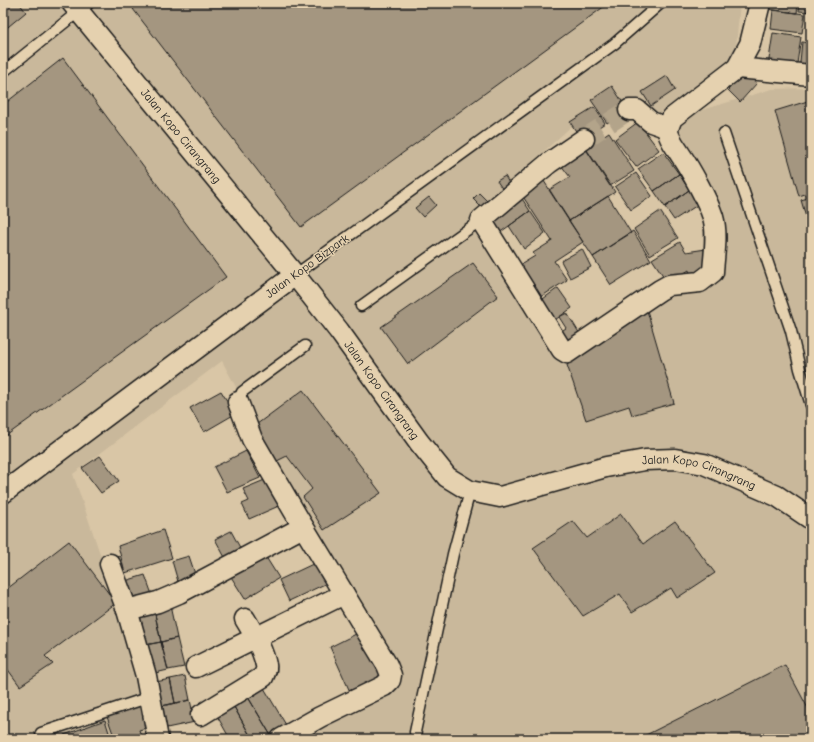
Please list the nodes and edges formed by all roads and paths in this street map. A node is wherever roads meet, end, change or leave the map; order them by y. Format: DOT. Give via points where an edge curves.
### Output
graph roads {
  1 [pos="661,3"];
  2 [pos="760,3"];
  3 [pos="80,6"];
  4 [pos="737,68"];
  5 [pos="3,72"];
  6 [pos="811,75"];
  7 [pos="629,110"];
  8 [pos="670,123"];
  9 [pos="724,133"];
  10 [pos="584,139"];
  11 [pos="481,220"];
  12 [pos="295,275"];
  13 [pos="361,306"];
  14 [pos="305,346"];
  15 [pos="238,402"];
  16 [pos="811,405"];
  17 [pos="470,491"];
  18 [pos="3,493"];
  19 [pos="811,519"];
  20 [pos="303,527"];
  21 [pos="110,564"];
  22 [pos="344,594"];
  23 [pos="128,610"];
  24 [pos="245,619"];
  25 [pos="256,638"];
  26 [pos="196,667"];
  27 [pos="150,697"];
  28 [pos="201,714"];
  29 [pos="41,733"];
  30 [pos="158,739"];
  31 [pos="281,739"];
  32 [pos="418,739"];
  1 -- 12 [label="lane, Jalan Kopo Bizpark" via="614,44"];
  2 -- 4 [label="street" via="750,44"];
  3 -- 5 [label="lane"];
  3 -- 12 [label="street, Jalan Kopo Cirangrang"];
  4 -- 6 [label="street"];
  4 -- 8 [label="street"];
  7 -- 8 [label="street" via="637,110 651,122"];
  8 -- 11 [label="street" via="668,134 672,143 710,208 715,231 713,272 700,282 670,285 660,290 570,352 562,350"];
  9 -- 16 [label="lane" via="791,331"];
  10 -- 11 [label="street" via="549,163"];
  11 -- 13 [label="lane"];
  12 -- 17 [label="street, Jalan Kopo Cirangrang" via="447,477"];
  12 -- 18 [label="street, Jalan Kopo Bizpark"];
  14 -- 15 [label="lane" via="242,392"];
  15 -- 20 [label="street" via="252,439"];
  17 -- 19 [label="street, Jalan Kopo Cirangrang" via="500,497 606,466 645,460 675,459 704,464 777,496"];
  17 -- 32 [label="lane" via="453,554 415,732"];
  20 -- 22 [label="street"];
  20 -- 23 [label="street" via="179,593"];
  21 -- 23 [label="street"];
  22 -- 25 [label="street"];
  22 -- 31 [label="street" via="387,665 391,674 390,680 384,686"];
  23 -- 27 [label="street"];
  24 -- 25 [label="street"];
  25 -- 26 [label="street"];
  25 -- 28 [label="street" via="266,665 263,677"];
  27 -- 29 [label="lane"];
  27 -- 30 [label="street"];
}
